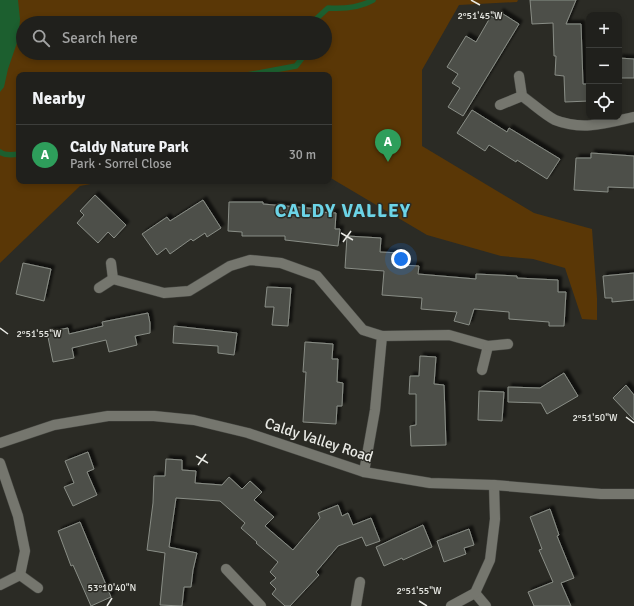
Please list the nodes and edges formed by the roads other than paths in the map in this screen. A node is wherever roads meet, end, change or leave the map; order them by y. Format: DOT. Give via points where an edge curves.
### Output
graph roads {
  1 [pos="519,76"];
  2 [pos="522,96"];
  3 [pos="500,104"];
  4 [pos="634,117"];
  5 [pos="111,263"];
  6 [pos="113,280"];
  7 [pos="99,288"];
  8 [pos="382,336"];
  9 [pos="508,344"];
  10 [pos="488,346"];
  11 [pos="482,370"];
  12 [pos="0,443"];
  13 [pos="0,463"];
  14 [pos="364,472"];
  15 [pos="494,485"];
  16 [pos="634,494"];
  17 [pos="226,569"];
  18 [pos="20,576"];
  19 [pos="360,582"];
  20 [pos="0,585"];
  21 [pos="38,588"];
  22 [pos="475,593"];
  23 [pos="261,606"];
  24 [pos="356,606"];
  25 [pos="451,606"];
  26 [pos="486,606"];
  1 -- 2 [label="street"];
  2 -- 3 [label="street"];
  2 -- 4 [label="street" via="554,119 578,126 598,126"];
  5 -- 6 [label="street"];
  6 -- 7 [label="street"];
  6 -- 8 [label="street" via="164,293 189,291 230,266 250,260 281,263 317,276 363,330"];
  8 -- 10 [label="street" via="449,335"];
  8 -- 14 [label="street"];
  9 -- 10 [label="street"];
  10 -- 11 [label="street"];
  12 -- 14 [label="street, Caldy Valley Road" via="54,425 108,416 154,416 194,420 248,433"];
  13 -- 18 [label="street" via="18,516 25,551"];
  14 -- 15 [label="street, Caldy Valley Road" via="430,483"];
  15 -- 16 [label="street, Caldy Valley Road" via="601,494"];
  15 -- 22 [label="street" via="495,519 490,560"];
  17 -- 23 [label="street"];
  18 -- 20 [label="street"];
  18 -- 21 [label="street"];
  19 -- 24 [label="street"];
  22 -- 25 [label="street"];
  22 -- 26 [label="street"];
}
